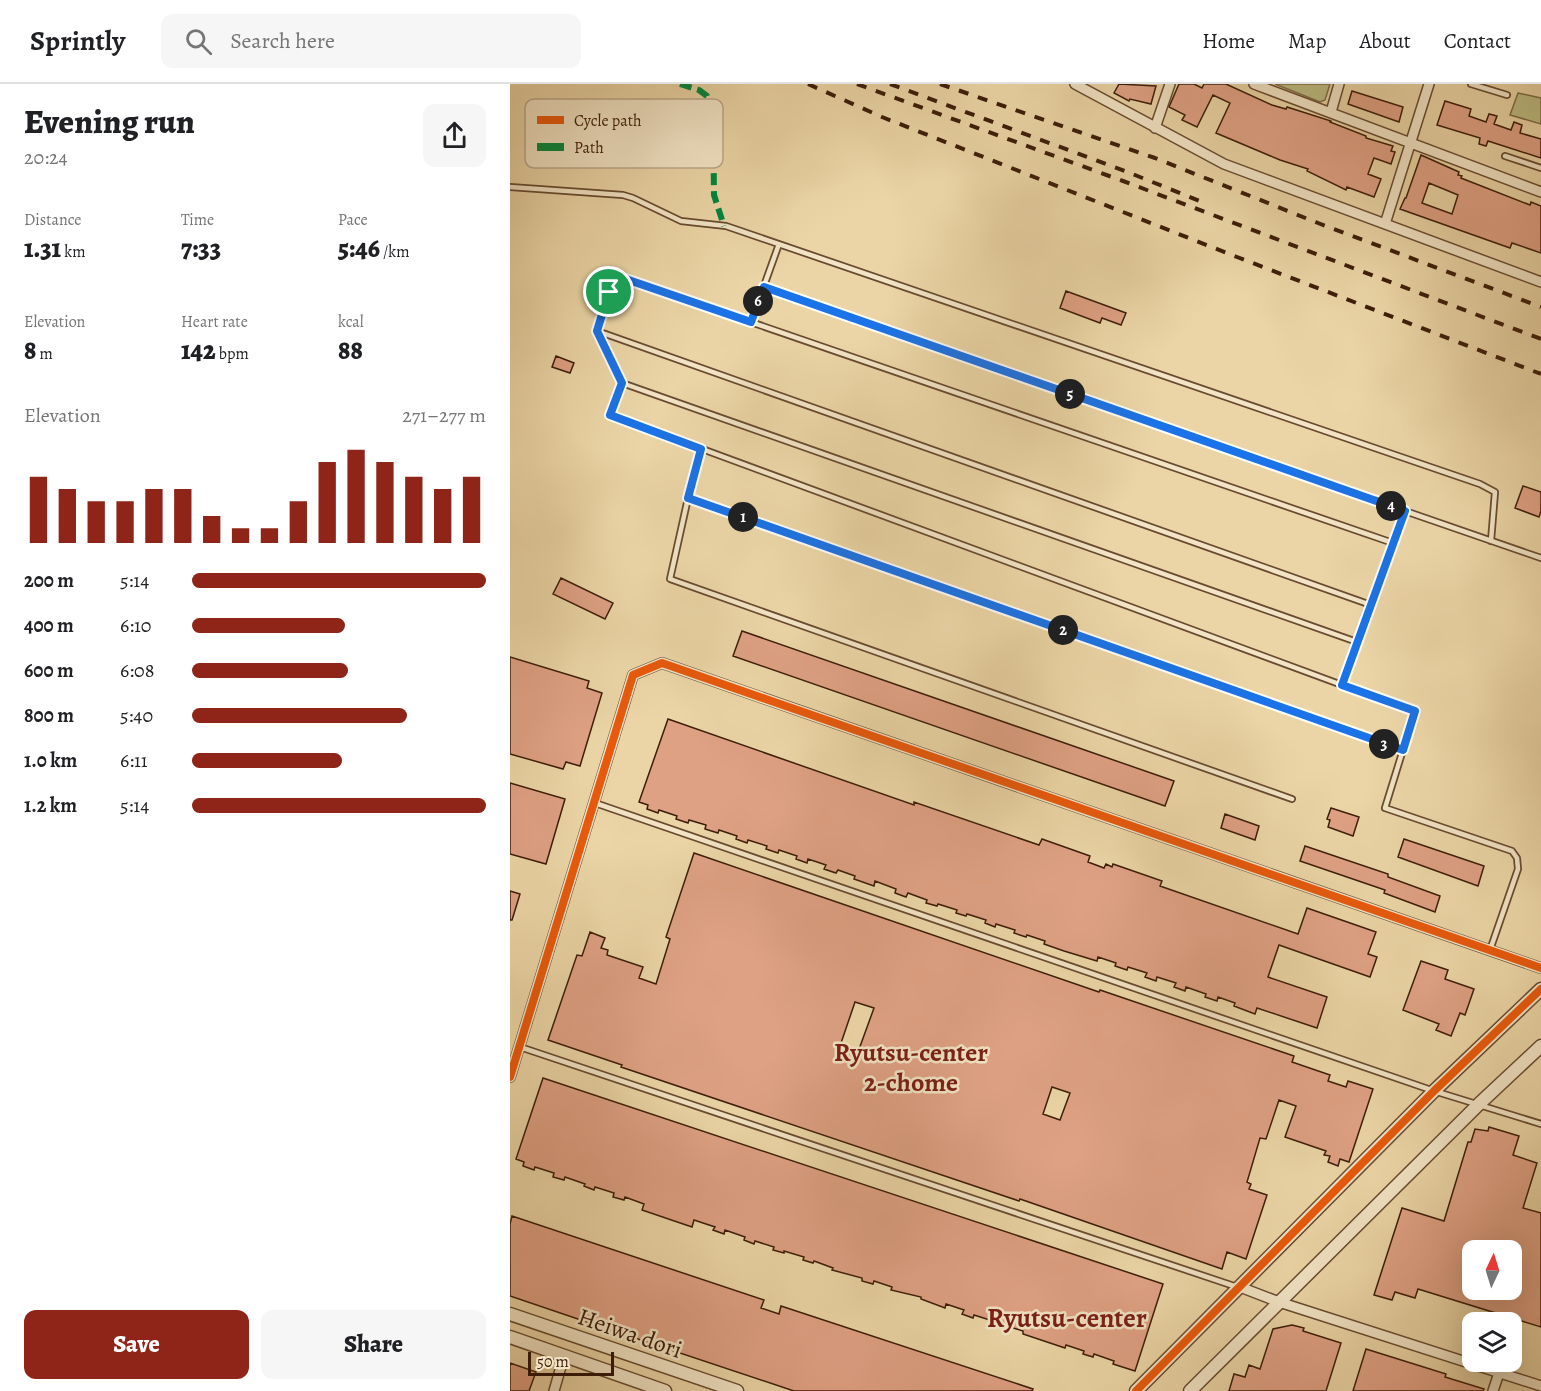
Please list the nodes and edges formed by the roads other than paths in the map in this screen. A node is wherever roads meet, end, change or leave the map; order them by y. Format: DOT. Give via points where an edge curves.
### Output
graph roads {
  1 [pos="1075,84"];
  2 [pos="1170,84"];
  3 [pos="1254,84"];
  4 [pos="1340,84"];
  5 [pos="1429,84"];
  6 [pos="1471,84"];
  7 [pos="1507,95"];
  8 [pos="1330,112"];
  9 [pos="1155,128"];
  10 [pos="1411,144"];
  11 [pos="1505,156"];
  12 [pos="1541,168"];
  13 [pos="510,187"];
  14 [pos="1541,192"];
  15 [pos="1384,224"];
  16 [pos="779,244"];
  17 [pos="1541,282"];
  18 [pos="764,287"];
  19 [pos="751,322"];
  20 [pos="597,331"];
  21 [pos="622,383"];
  22 [pos="701,449"];
  23 [pos="688,498"];
  24 [pos="1405,511"];
  25 [pos="1491,541"];
  26 [pos="1393,543"];
  27 [pos="1541,558"];
  28 [pos="1371,605"];
  29 [pos="1358,642"];
  30 [pos="1342,685"];
  31 [pos="1403,750"];
  32 [pos="1292,800"];
  33 [pos="594,802"];
  34 [pos="1490,950"];
  35 [pos="1541,968"];
  36 [pos="1541,989"];
  37 [pos="1541,1046"];
  38 [pos="520,1047"];
  39 [pos="510,1077"];
  40 [pos="1434,1091"];
  41 [pos="1479,1104"];
  42 [pos="1541,1124"];
  43 [pos="1240,1287"];
  44 [pos="1280,1302"];
  45 [pos="510,1314"];
  46 [pos="510,1336"];
  47 [pos="564,1356"];
  48 [pos="1499,1373"];
  49 [pos="1541,1386"];
  50 [pos="1140,1389"];
  51 [pos="554,1391"];
  52 [pos="665,1391"];
  53 [pos="737,1391"];
  54 [pos="1190,1391"];
  55 [pos="1493,1391"];
  1 -- 9 [label="street"];
  2 -- 9 [label="street"];
  3 -- 8 [label="street"];
  4 -- 8 [label="street"];
  5 -- 10 [label="street"];
  6 -- 7 [label="lane"];
  8 -- 10 [label="street"];
  9 -- 15 [label="street" via="1224,164"];
  10 -- 14 [label="street"];
  10 -- 15 [label="street"];
  11 -- 12 [label="lane"];
  13 -- 16 [label="lane" via="623,195 681,221 726,226"];
  15 -- 17 [label="street"];
  16 -- 18 [label="lane"];
  16 -- 25 [label="lane" via="1480,484 1495,492"];
  18 -- 19 [label="lane"];
  18 -- 24 [label="lane"];
  19 -- 20 [label="lane" via="614,275"];
  19 -- 26 [label="lane"];
  20 -- 21 [label="lane"];
  20 -- 28 [label="lane"];
  21 -- 22 [label="lane" via="610,415"];
  21 -- 29 [label="lane"];
  22 -- 23 [label="lane"];
  22 -- 30 [label="lane"];
  23 -- 31 [label="lane"];
  23 -- 32 [label="lane" via="670,579"];
  24 -- 25 [label="lane"];
  24 -- 26 [label="lane"];
  25 -- 27 [label="lane"];
  26 -- 28 [label="lane"];
  28 -- 29 [label="lane"];
  29 -- 30 [label="lane"];
  30 -- 31 [label="lane" via="1415,711"];
  31 -- 34 [label="lane" via="1385,808 1512,851 1517,858 1518,869"];
  33 -- 34 [label="street" via="633,675 662,663"];
  33 -- 38 [label="street"];
  33 -- 40 [label="lane"];
  34 -- 35 [label="street"];
  36 -- 40 [label="street"];
  37 -- 41 [label="street"];
  38 -- 39 [label="street"];
  38 -- 43 [label="lane"];
  40 -- 41 [label="lane"];
  40 -- 43 [label="street"];
  41 -- 42 [label="lane"];
  41 -- 44 [label="street"];
  43 -- 44 [label="street"];
  43 -- 50 [label="street"];
  44 -- 48 [label="street"];
  44 -- 54 [label="street"];
  45 -- 53 [label="street, Heiwa dori"];
  46 -- 47 [label="street, Heiwa dori"];
  47 -- 51 [label="street"];
  47 -- 52 [label="street, Heiwa dori"];
  48 -- 49 [label="street"];
  48 -- 55 [label="street"];
}
